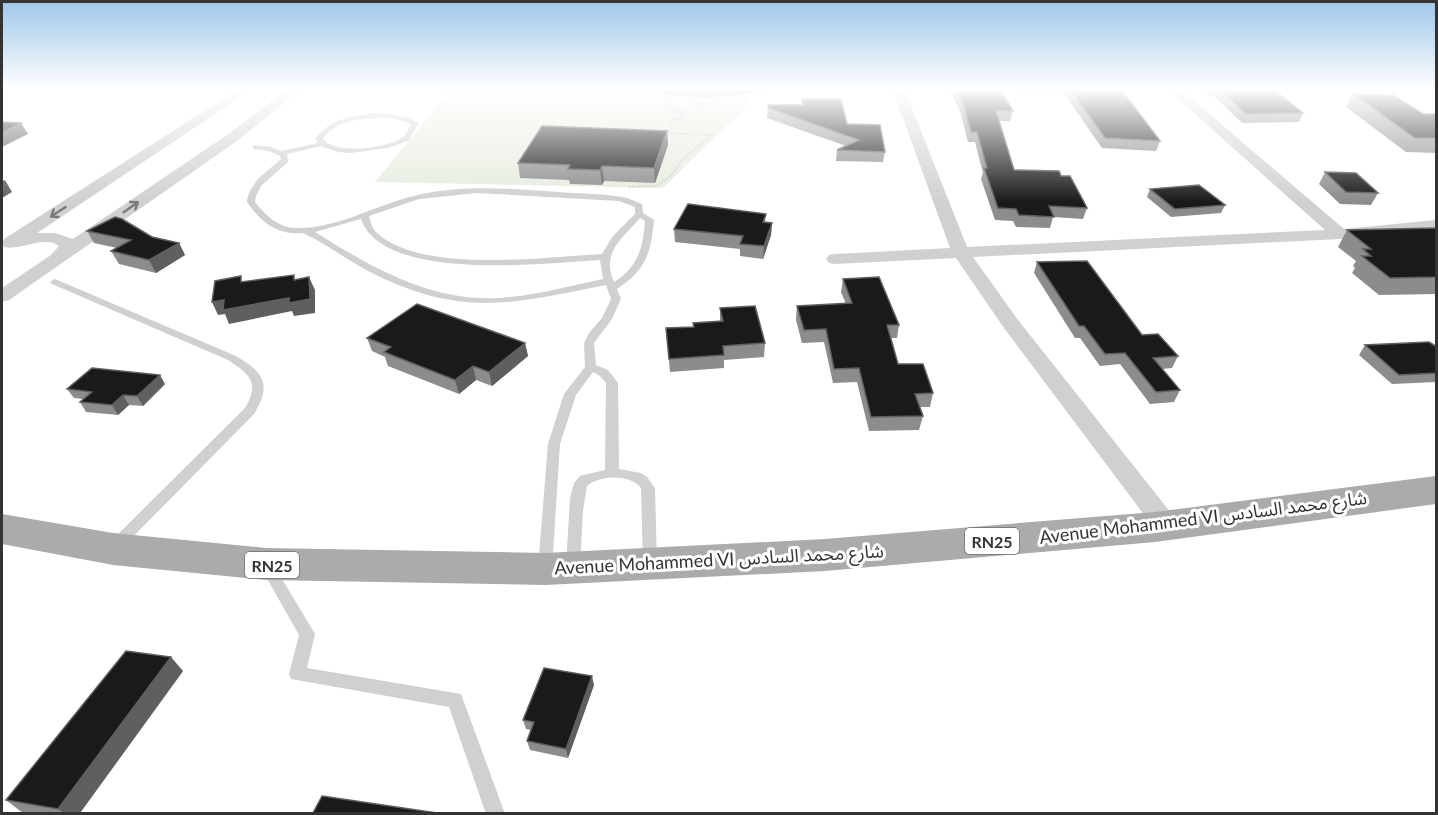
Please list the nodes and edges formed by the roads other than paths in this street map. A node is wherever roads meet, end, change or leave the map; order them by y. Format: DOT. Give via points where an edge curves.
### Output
graph roads {
  1 [pos="189,126"];
  2 [pos="248,126"];
  3 [pos="331,126"];
  4 [pos="413,126"];
  5 [pos="913,126"];
  6 [pos="1216,126"];
  7 [pos="322,144"];
  8 [pos="256,147"];
  9 [pos="282,153"];
  10 [pos="364,214"];
  11 [pos="639,214"];
  12 [pos="1437,225"];
  13 [pos="306,230"];
  14 [pos="1340,234"];
  15 [pos="6,245"];
  16 [pos="65,252"];
  17 [pos="961,253"];
  18 [pos="605,257"];
  19 [pos="835,259"];
  20 [pos="50,274"];
  21 [pos="2,277"];
  22 [pos="611,284"];
  23 [pos="2,296"];
  24 [pos="591,367"];
  25 [pos="612,475"];
  26 [pos="1437,490"];
  27 [pos="1166,525"];
  28 [pos="2,530"];
  29 [pos="112,549"];
  30 [pos="266,564"];
  31 [pos="650,564"];
  32 [pos="559,568"];
  33 [pos="496,813"];
  1 -- 15 [label="street, one-way"];
  16 -- 2 [label="street, one-way"];
  3 -- 7 [label="lane" via="319,139"];
  4 -- 7 [label="lane" via="408,136 395,143 346,151 328,149"];
  5 -- 17 [label="street"];
  6 -- 14 [label="street"];
  7 -- 9 [label="lane"];
  8 -- 9 [label="lane"];
  9 -- 13 [label="lane" via="285,160 253,192 251,202 266,220 280,228"];
  10 -- 11 [label="lane" via="417,197 455,192 612,199 636,203"];
  10 -- 13 [label="lane"];
  10 -- 18 [label="lane" via="370,230 379,239 431,258 479,262"];
  11 -- 18 [label="lane"];
  11 -- 22 [label="lane" via="650,220 645,258 635,272"];
  12 -- 14 [label="street"];
  13 -- 22 [label="lane" via="388,278 460,300 511,300"];
  14 -- 17 [label="street"];
  15 -- 16 [label="street" via="38,237 58,238 68,246"];
  16 -- 20 [label="street"];
  17 -- 19 [label="street"];
  17 -- 27 [label="street"];
  18 -- 22 [label="lane"];
  20 -- 21 [label="street"];
  20 -- 23 [label="street"];
  20 -- 29 [label="lane" via="247,366 260,386 250,411"];
  22 -- 24 [label="lane" via="616,299 589,344"];
  24 -- 25 [label="lane" via="604,373 612,383"];
  24 -- 32 [label="lane" via="570,394 554,444"];
  25 -- 31 [label="lane" via="635,476 648,488"];
  25 -- 32 [label="lane" via="594,476 578,489"];
  26 -- 27 [label="main road, Avenue Mohammed VI شارع محمد السادس / RN25"];
  27 -- 31 [label="main road, Avenue Mohammed VI شارع محمد السادس / RN25" via="825,555"];
  28 -- 29 [label="main road, Avenue Mohammed VI شارع محمد السادس / RN25"];
  29 -- 30 [label="main road, Avenue Mohammed VI شارع محمد السادس / RN25"];
  30 -- 32 [label="main road, Avenue Mohammed VI شارع محمد السادس / RN25"];
  30 -- 33 [label="lane" via="307,634 297,674 455,700"];
  31 -- 32 [label="main road, Avenue Mohammed VI شارع محمد السادس / RN25"];
}
